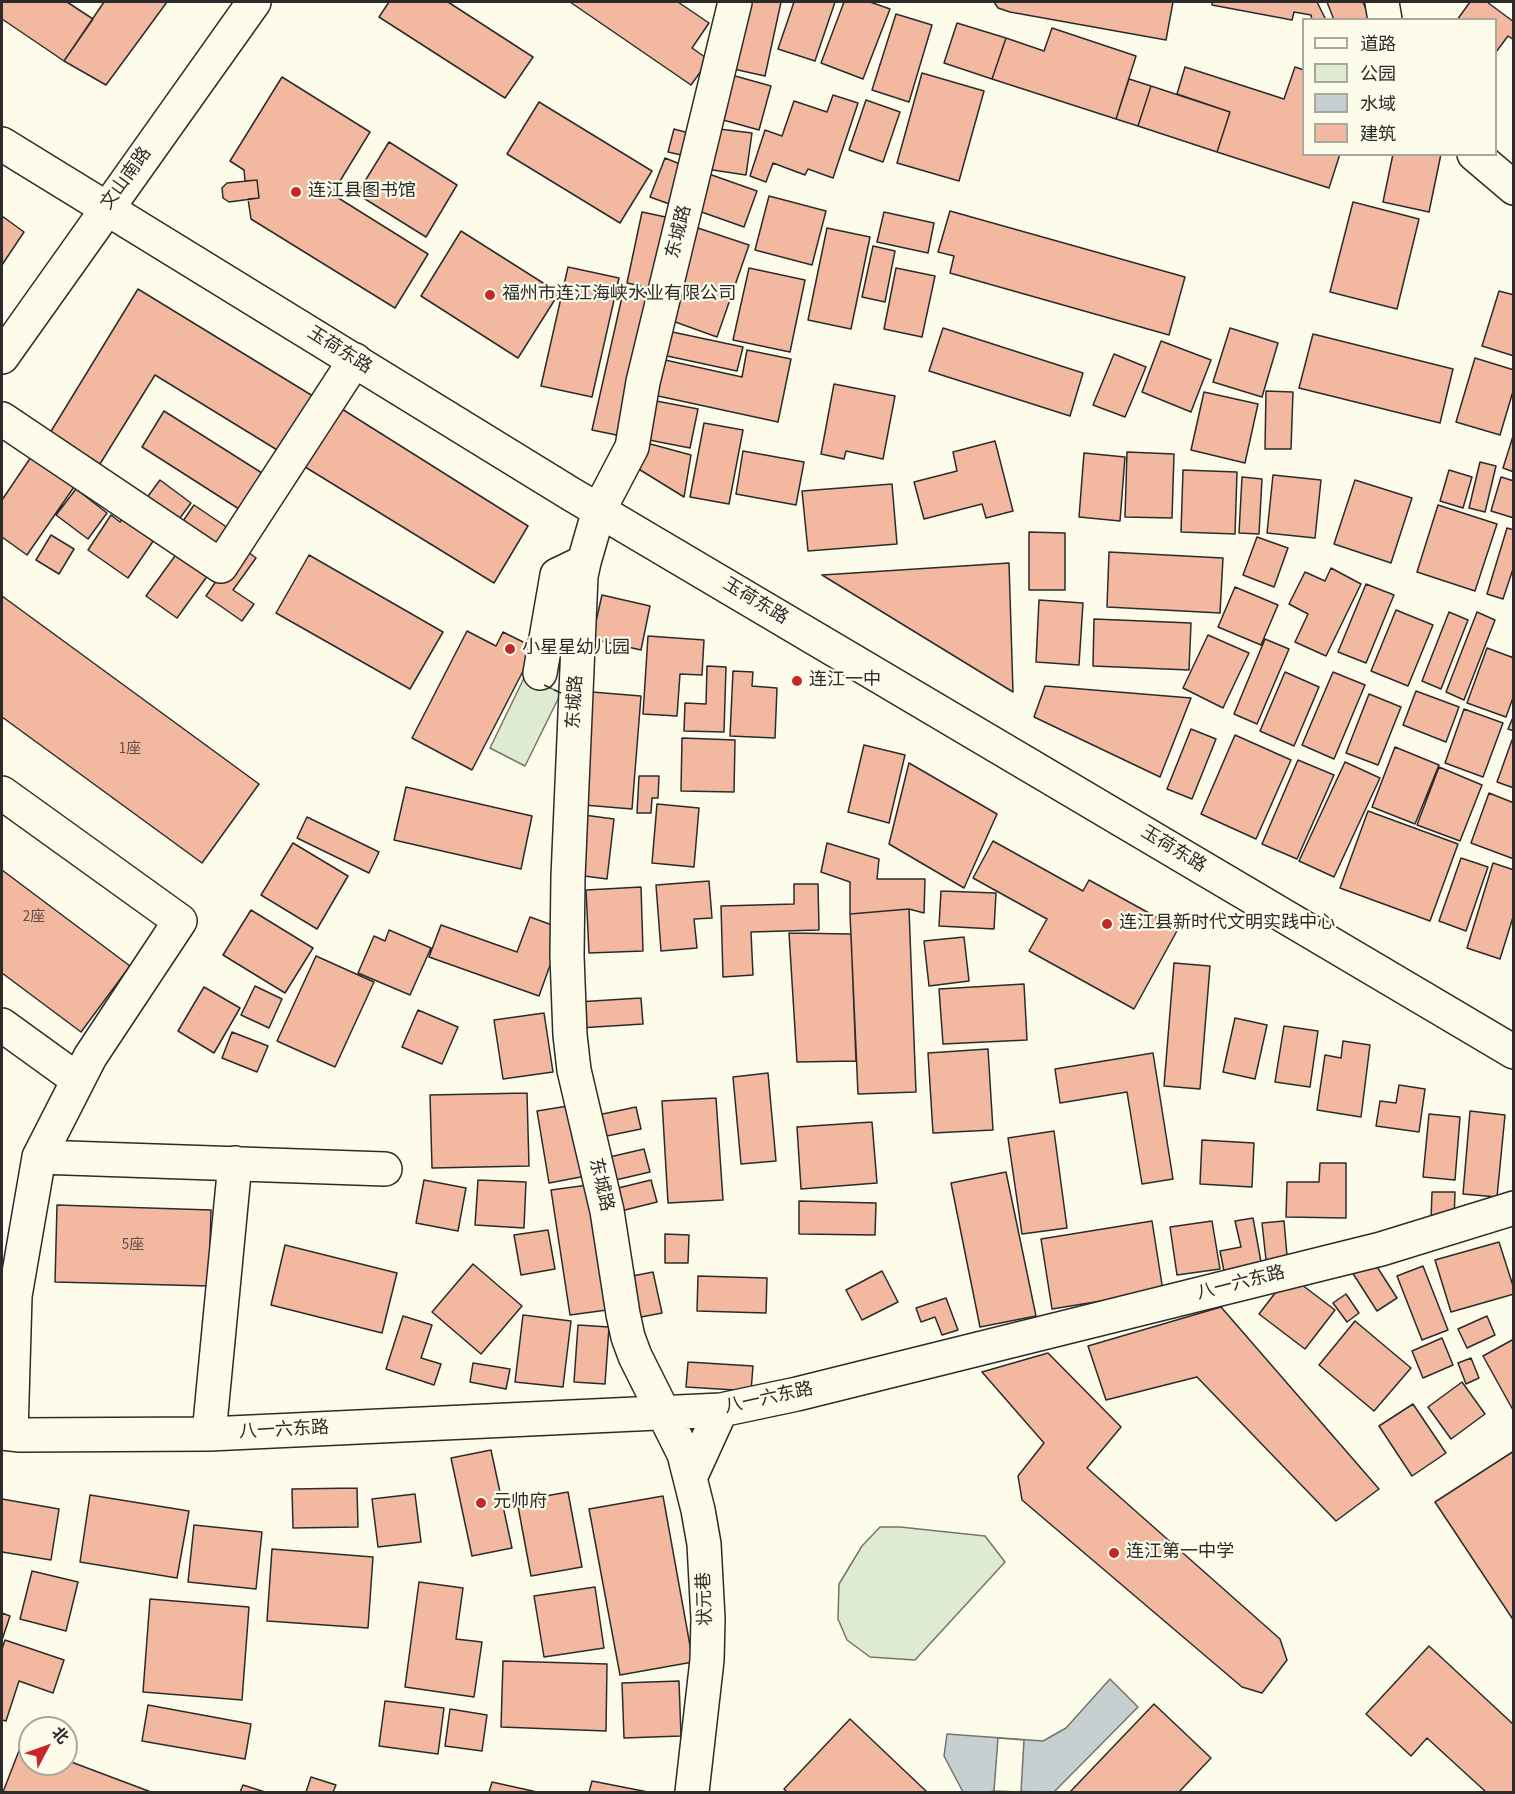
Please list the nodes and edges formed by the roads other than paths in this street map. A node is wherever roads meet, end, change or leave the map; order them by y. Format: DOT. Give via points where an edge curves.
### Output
graph roads {
  1 [pos="254,2"];
  2 [pos="735,2"];
  3 [pos="1383,2"];
  4 [pos="1385,18"];
  5 [pos="2,144"];
  6 [pos="1476,156"];
  7 [pos="1514,188"];
  8 [pos="107,208"];
  9 [pos="2,357"];
  10 [pos="355,360"];
  11 [pos="2,419"];
  12 [pos="599,510"];
  13 [pos="584,562"];
  14 [pos="540,673"];
  15 [pos="2,792"];
  16 [pos="2,1025"];
  17 [pos="1514,1052"];
  18 [pos="78,1080"];
  19 [pos="39,1157"];
  20 [pos="236,1163"];
  21 [pos="385,1168"];
  22 [pos="1514,1208"];
  23 [pos="721,1410"];
  24 [pos="662,1412"];
  25 [pos="6,1434"];
  26 [pos="209,1434"];
  27 [pos="690,1478"];
  28 [pos="692,1792"];
  1 -- 8 [label="street, 文山南路"];
  2 -- 12 [label="street, 东城路" via="643,382 632,447"];
  3 -- 4 [label="street"];
  5 -- 8 [label="street, 玉荷东路"];
  6 -- 7 [label="street"];
  8 -- 9 [label="street, 文山南路"];
  8 -- 10 [label="street, 玉荷东路"];
  10 -- 11 [label="street" via="221,566"];
  10 -- 12 [label="street, 玉荷东路"];
  12 -- 13 [label="street, 东城路"];
  12 -- 17 [label="street, 玉荷东路"];
  13 -- 14 [label="street" via="557,575"];
  13 -- 24 [label="street, 东城路" via="568,877 570,1035 576,1080 607,1210 628,1336"];
  15 -- 18 [label="street" via="180,921"];
  16 -- 18 [label="street"];
  18 -- 19 [label="street"];
  19 -- 20 [label="street"];
  19 -- 25 [label="street" via="15,1296"];
  20 -- 21 [label="street"];
  20 -- 26 [label="street"];
  22 -- 23 [label="street, 八一六东路" via="1381,1249"];
  23 -- 24 [label="street, 八一六东路"];
  23 -- 27 [label="street"];
  24 -- 26 [label="street, 八一六东路"];
  24 -- 27 [label="street, 状元巷" via="684,1454"];
  25 -- 26 [label="street, 八一六东路"];
  27 -- 28 [label="street, 状元巷" via="704,1544 708,1619"];
}
